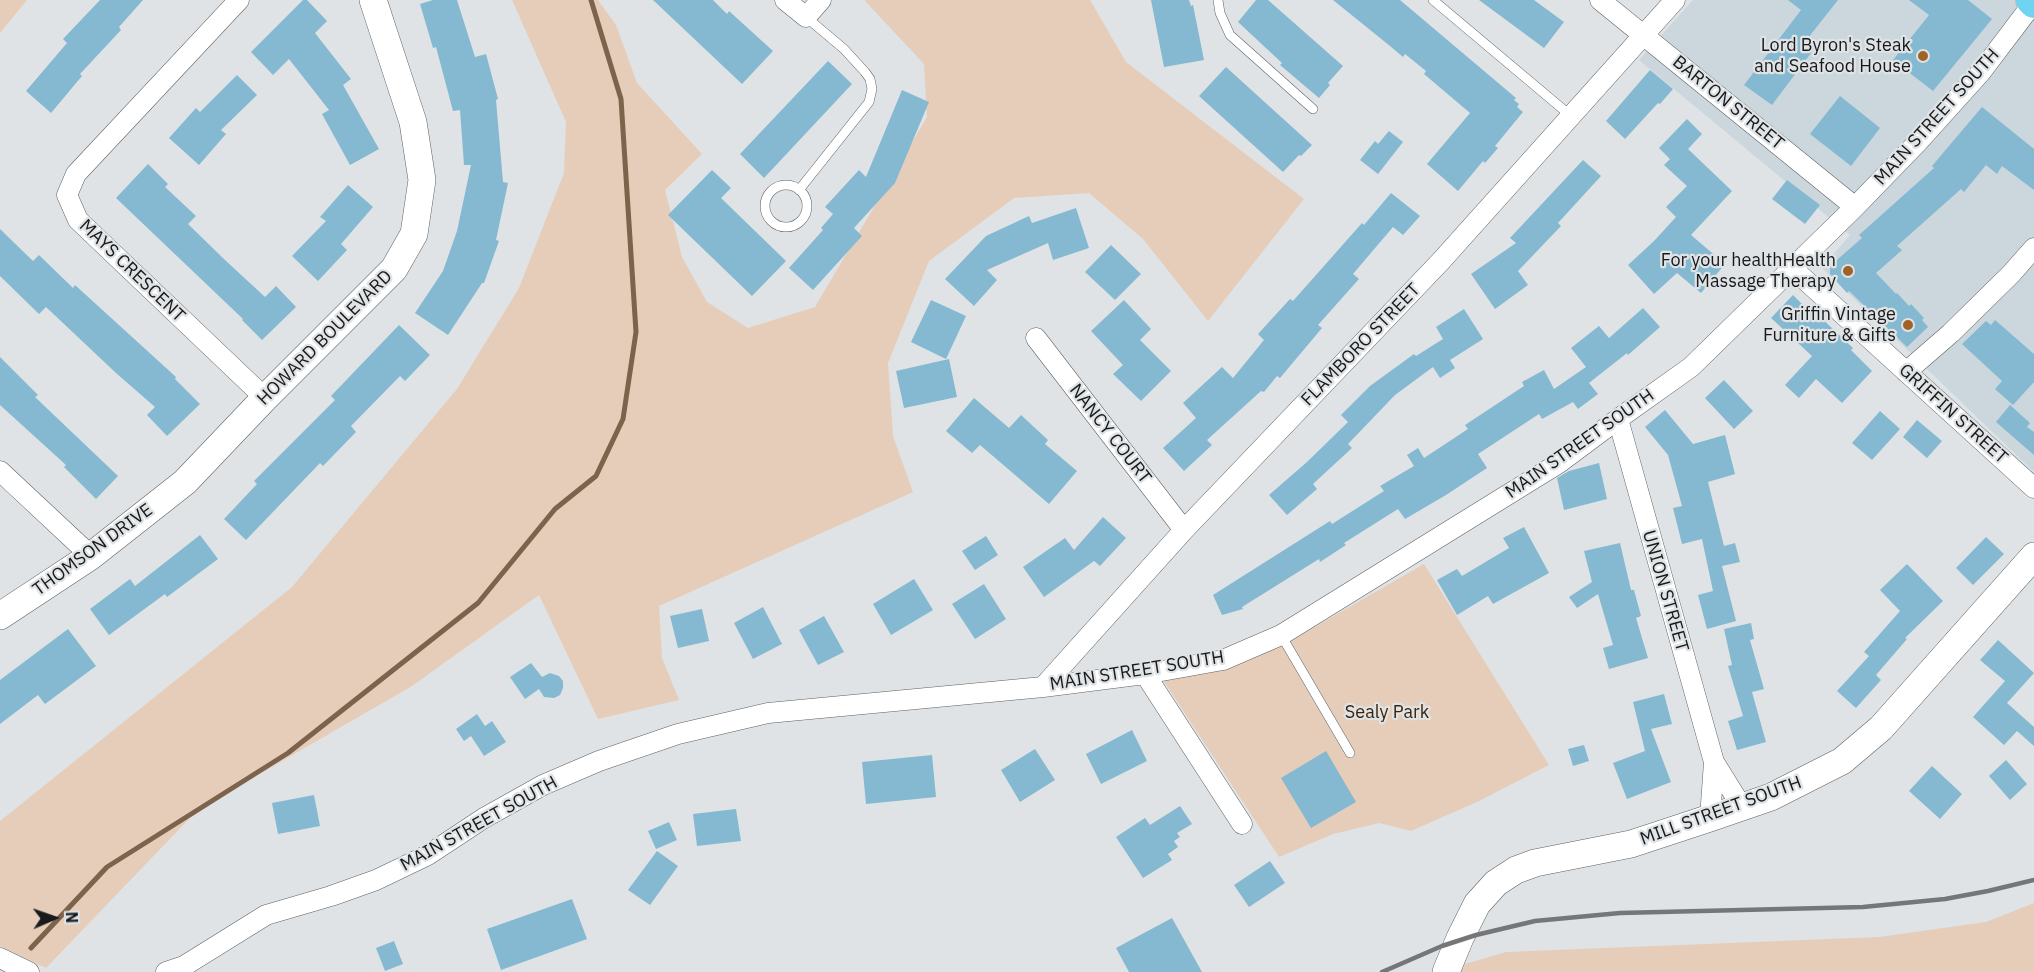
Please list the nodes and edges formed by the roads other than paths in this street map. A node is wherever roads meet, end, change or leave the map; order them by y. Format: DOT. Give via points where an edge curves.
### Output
graph roads {
  1 [pos="239,0"];
  2 [pos="373,0"];
  3 [pos="785,0"];
  4 [pos="821,0"];
  5 [pos="1218,0"];
  6 [pos="1433,0"];
  7 [pos="1600,0"];
  8 [pos="1675,0"];
  9 [pos="2033,2"];
  10 [pos="806,17"];
  11 [pos="1643,35"];
  12 [pos="1313,110"];
  13 [pos="1571,116"];
  14 [pos="799,190"];
  15 [pos="1855,207"];
  16 [pos="2034,248"];
  17 [pos="1792,268"];
  18 [pos="1036,338"];
  19 [pos="1906,372"];
  20 [pos="265,398"];
  21 [pos="1618,419"];
  22 [pos="0,471"];
  23 [pos="185,482"];
  24 [pos="2034,488"];
  25 [pos="1184,530"];
  26 [pos="91,556"];
  27 [pos="2034,556"];
  28 [pos="0,616"];
  29 [pos="1281,635"];
  30 [pos="1145,674"];
  31 [pos="1043,687"];
  32 [pos="1350,753"];
  33 [pos="1714,762"];
  34 [pos="1742,807"];
  35 [pos="1710,818"];
  36 [pos="1242,824"];
  37 [pos="0,958"];
  38 [pos="29,972"];
  39 [pos="166,972"];
  40 [pos="1446,972"];
  1 -- 20 [label="street, MAYS CRESCENT" via="76,174 68,195 78,220"];
  2 -- 20 [label="street, HOWARD BOULEVARD" via="413,122 422,180 414,234 394,269"];
  3 -- 10 [label="street"];
  4 -- 10 [label="street"];
  5 -- 12 [label="lane" via="1230,35"];
  6 -- 13 [label="lane"];
  7 -- 11 [label="street, BARTON STREET"];
  8 -- 11 [label="street, FLAMBORO STREET"];
  9 -- 15 [label="street, MAIN STREET SOUTH" via="1981,72"];
  10 -- 14 [label="lane" via="858,64 870,79 872,89 869,102"];
  11 -- 13 [label="street, FLAMBORO STREET"];
  11 -- 15 [label="street, BARTON STREET"];
  13 -- 25 [label="street, FLAMBORO STREET" via="1442,261"];
  14 -- 14 [label="lane" via="779,186 768,194 766,215 775,225 789,227 805,215 806,202"];
  15 -- 17 [label="street, MAIN STREET SOUTH"];
  16 -- 19 [label="street" via="1974,311"];
  17 -- 19 [label="street, GRIFFIN STREET"];
  17 -- 21 [label="street, MAIN STREET SOUTH" via="1691,367"];
  18 -- 25 [label="street, NANCY COURT"];
  19 -- 24 [label="street, GRIFFIN STREET"];
  20 -- 23 [label="street, HOWARD BOULEVARD"];
  21 -- 29 [label="street, MAIN STREET SOUTH" via="1559,464"];
  21 -- 33 [label="street, UNION STREET"];
  22 -- 26 [label="street"];
  23 -- 26 [label="street, THOMSON DRIVE"];
  25 -- 31 [label="street, FLAMBORO STREET"];
  26 -- 28 [label="street, THOMSON DRIVE"];
  27 -- 34 [label="street, MILL STREET SOUTH" via="1881,728 1842,761 1771,797"];
  29 -- 30 [label="street, MAIN STREET SOUTH" via="1223,660"];
  29 -- 32 [label="lane"];
  30 -- 31 [label="street, MAIN STREET SOUTH"];
  30 -- 36 [label="street"];
  31 -- 39 [label="street, MAIN STREET SOUTH" via="768,713 678,734 598,761 543,785 429,855 331,897 266,915 184,966"];
  33 -- 34 [label="street, UNION STREET"];
  33 -- 35 [label="street, UNION STREET"];
  34 -- 35 [label="street, MILL STREET SOUTH"];
  35 -- 40 [label="street, MILL STREET SOUTH" via="1631,844 1535,862 1516,870 1496,883 1477,904"];
  37 -- 38 [label="street"];
}
